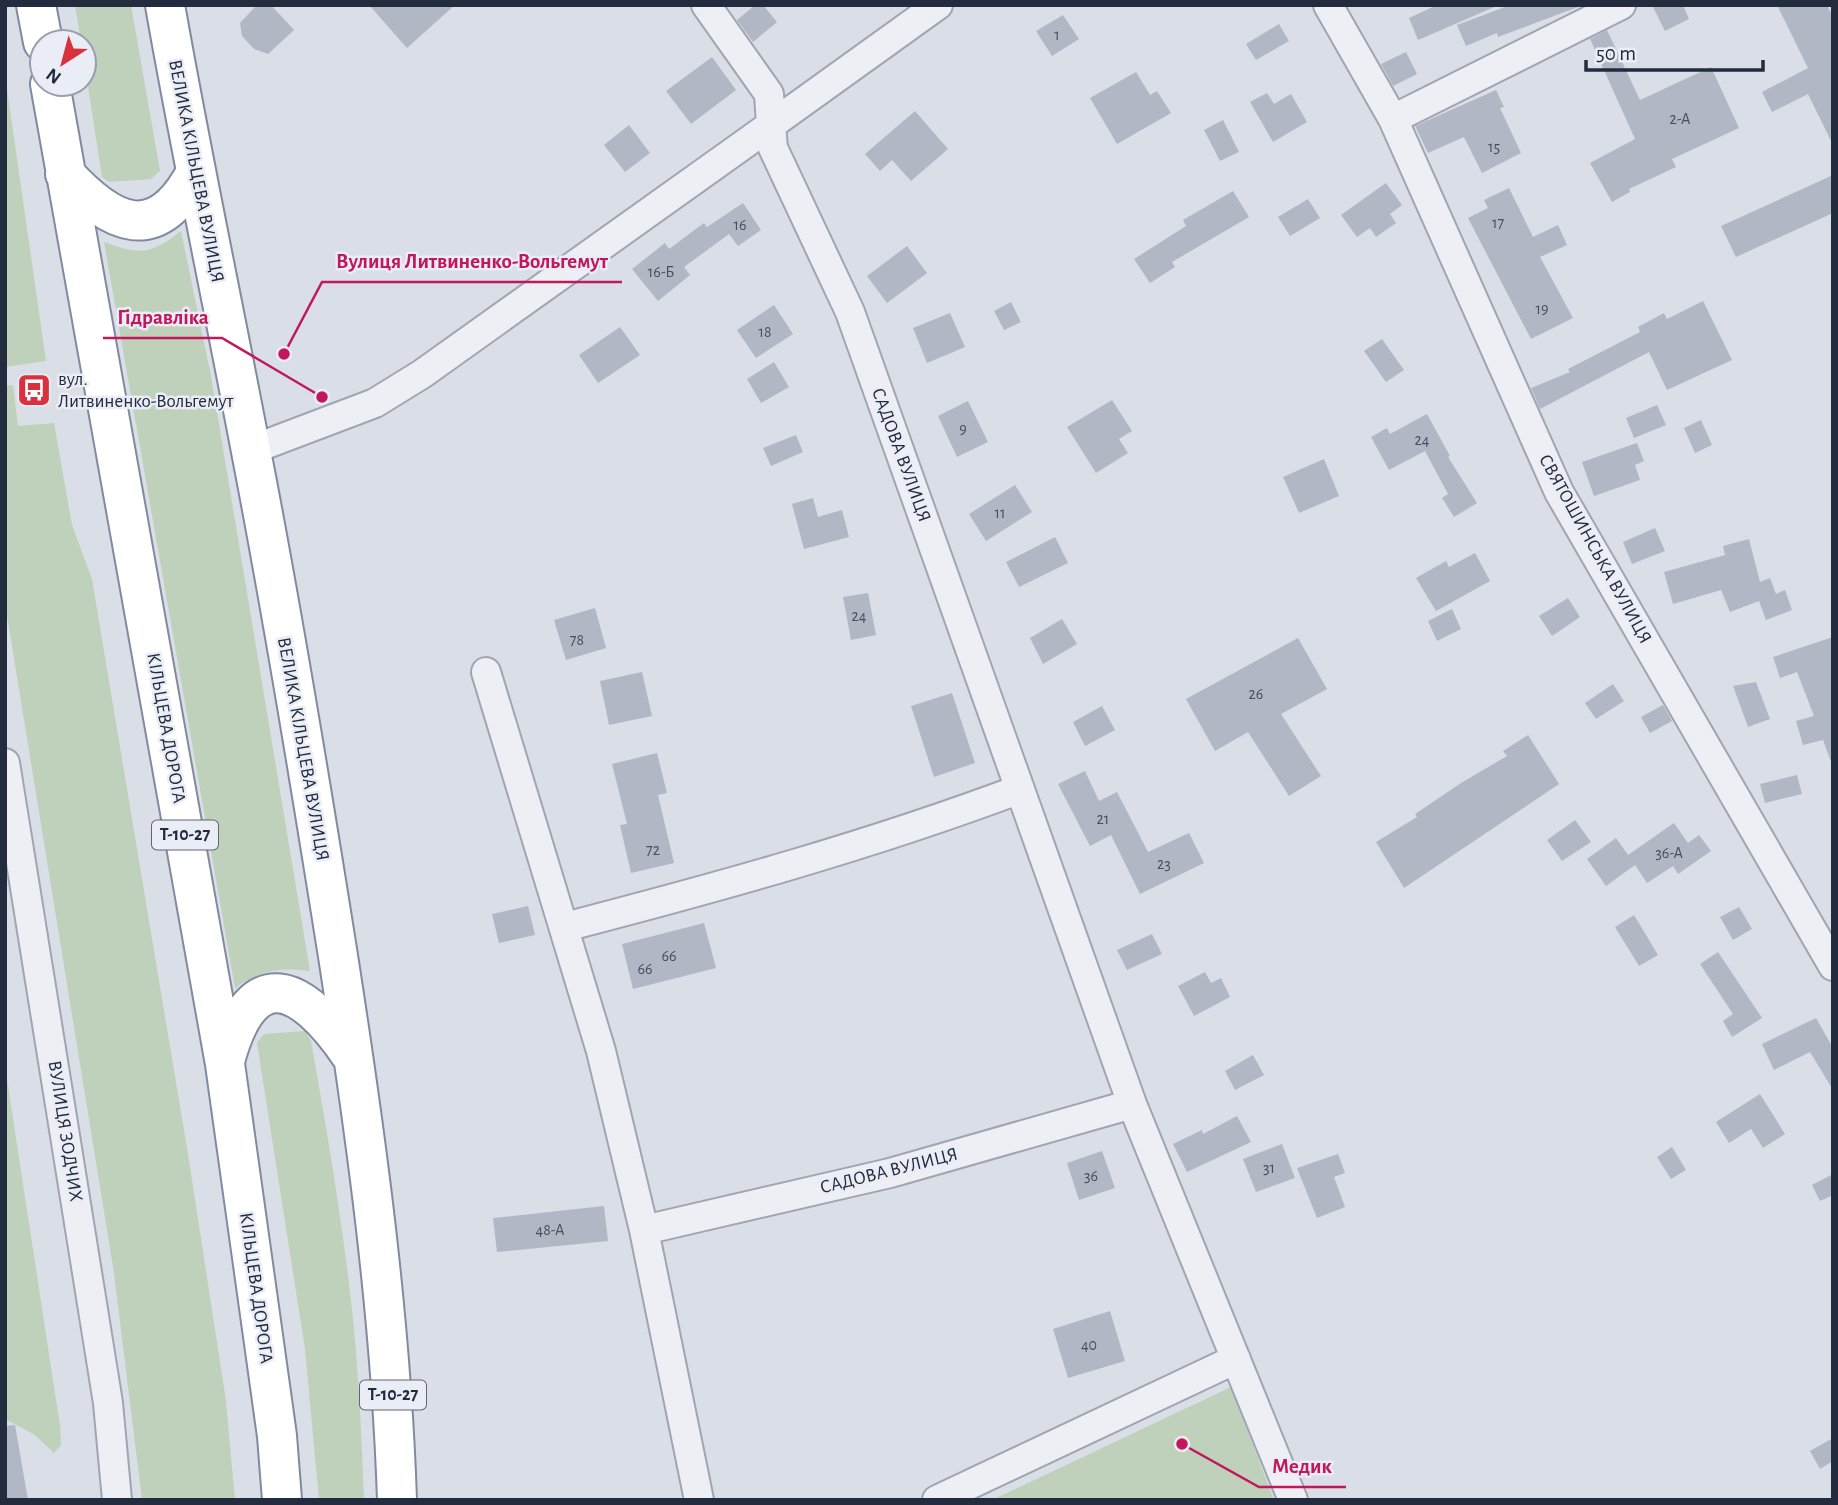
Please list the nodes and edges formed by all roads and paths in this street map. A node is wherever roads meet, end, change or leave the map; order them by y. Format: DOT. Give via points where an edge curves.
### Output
graph roads {
  1 [pos="36,5"];
  2 [pos="165,5"];
  3 [pos="706,5"];
  4 [pos="938,5"];
  5 [pos="1328,5"];
  6 [pos="1621,5"];
  7 [pos="40,28"];
  8 [pos="52,98"];
  9 [pos="1393,119"];
  10 [pos="771,125"];
  11 [pos="196,172"];
  12 [pos="65,174"];
  13 [pos="251,450"];
  14 [pos="486,672"];
  15 [pos="5,763"];
  16 [pos="1020,789"];
  17 [pos="565,927"];
  18 [pos="1833,966"];
  19 [pos="354,1058"];
  20 [pos="225,1064"];
  21 [pos="1132,1104"];
  22 [pos="644,1230"];
  23 [pos="1236,1359"];
  24 [pos="117,1500"];
  25 [pos="282,1500"];
  26 [pos="397,1500"];
  27 [pos="699,1500"];
  28 [pos="937,1500"];
  29 [pos="1293,1500"];
  1 -- 7 [label="highway"];
  2 -- 11 [label="highway, ВЕЛИКА КІЛЬЦЕВА ВУЛИЦЯ / Т-10-27"];
  3 -- 10 [label="street, САДОВА ВУЛИЦЯ" via="769,93"];
  4 -- 10 [label="street"];
  5 -- 9 [label="street, СВЯТОШИНСЬКА ВУЛИЦЯ"];
  6 -- 9 [label="street"];
  8 -- 12 [label="highway, КІЛЬЦЕВА ДОРОГА / Т-10-27"];
  9 -- 18 [label="street, СВЯТОШИНСЬКА ВУЛИЦЯ" via="1559,492"];
  10 -- 13 [label="street" via="422,374 375,403"];
  10 -- 16 [label="street, САДОВА ВУЛИЦЯ" via="773,148 850,312"];
  11 -- 12 [label="highway" via="169,211 149,220 122,219 93,204"];
  11 -- 13 [label="highway, ВЕЛИКА КІЛЬЦЕВА ВУЛИЦЯ / Т-10-27"];
  12 -- 20 [label="highway, КІЛЬЦЕВА ДОРОГА / Т-10-27"];
  13 -- 19 [label="highway, ВЕЛИКА КІЛЬЦЕВА ВУЛИЦЯ / Т-10-27"];
  14 -- 17 [label="street"];
  15 -- 24 [label="street, ВУЛИЦЯ ЗОДЧИХ" via="108,1404"];
  16 -- 17 [label="street" via="936,821 720,887"];
  16 -- 21 [label="street, САДОВА ВУЛИЦЯ"];
  17 -- 22 [label="street" via="601,1051"];
  19 -- 20 [label="highway" via="311,1005 296,995 279,993 261,998 244,1011"];
  19 -- 26 [label="highway, ВЕЛИКА КІЛЬЦЕВА ВУЛИЦЯ / Т-10-27" via="383,1290"];
  20 -- 25 [label="highway, КІЛЬЦЕВА ДОРОГА / Т-10-27"];
  21 -- 22 [label="street, САДОВА ВУЛИЦЯ" via="890,1173"];
  21 -- 23 [label="street, САДОВА ВУЛИЦЯ"];
  22 -- 27 [label="street"];
  23 -- 28 [label="street"];
  23 -- 29 [label="street, САДОВА ВУЛИЦЯ"];
}
